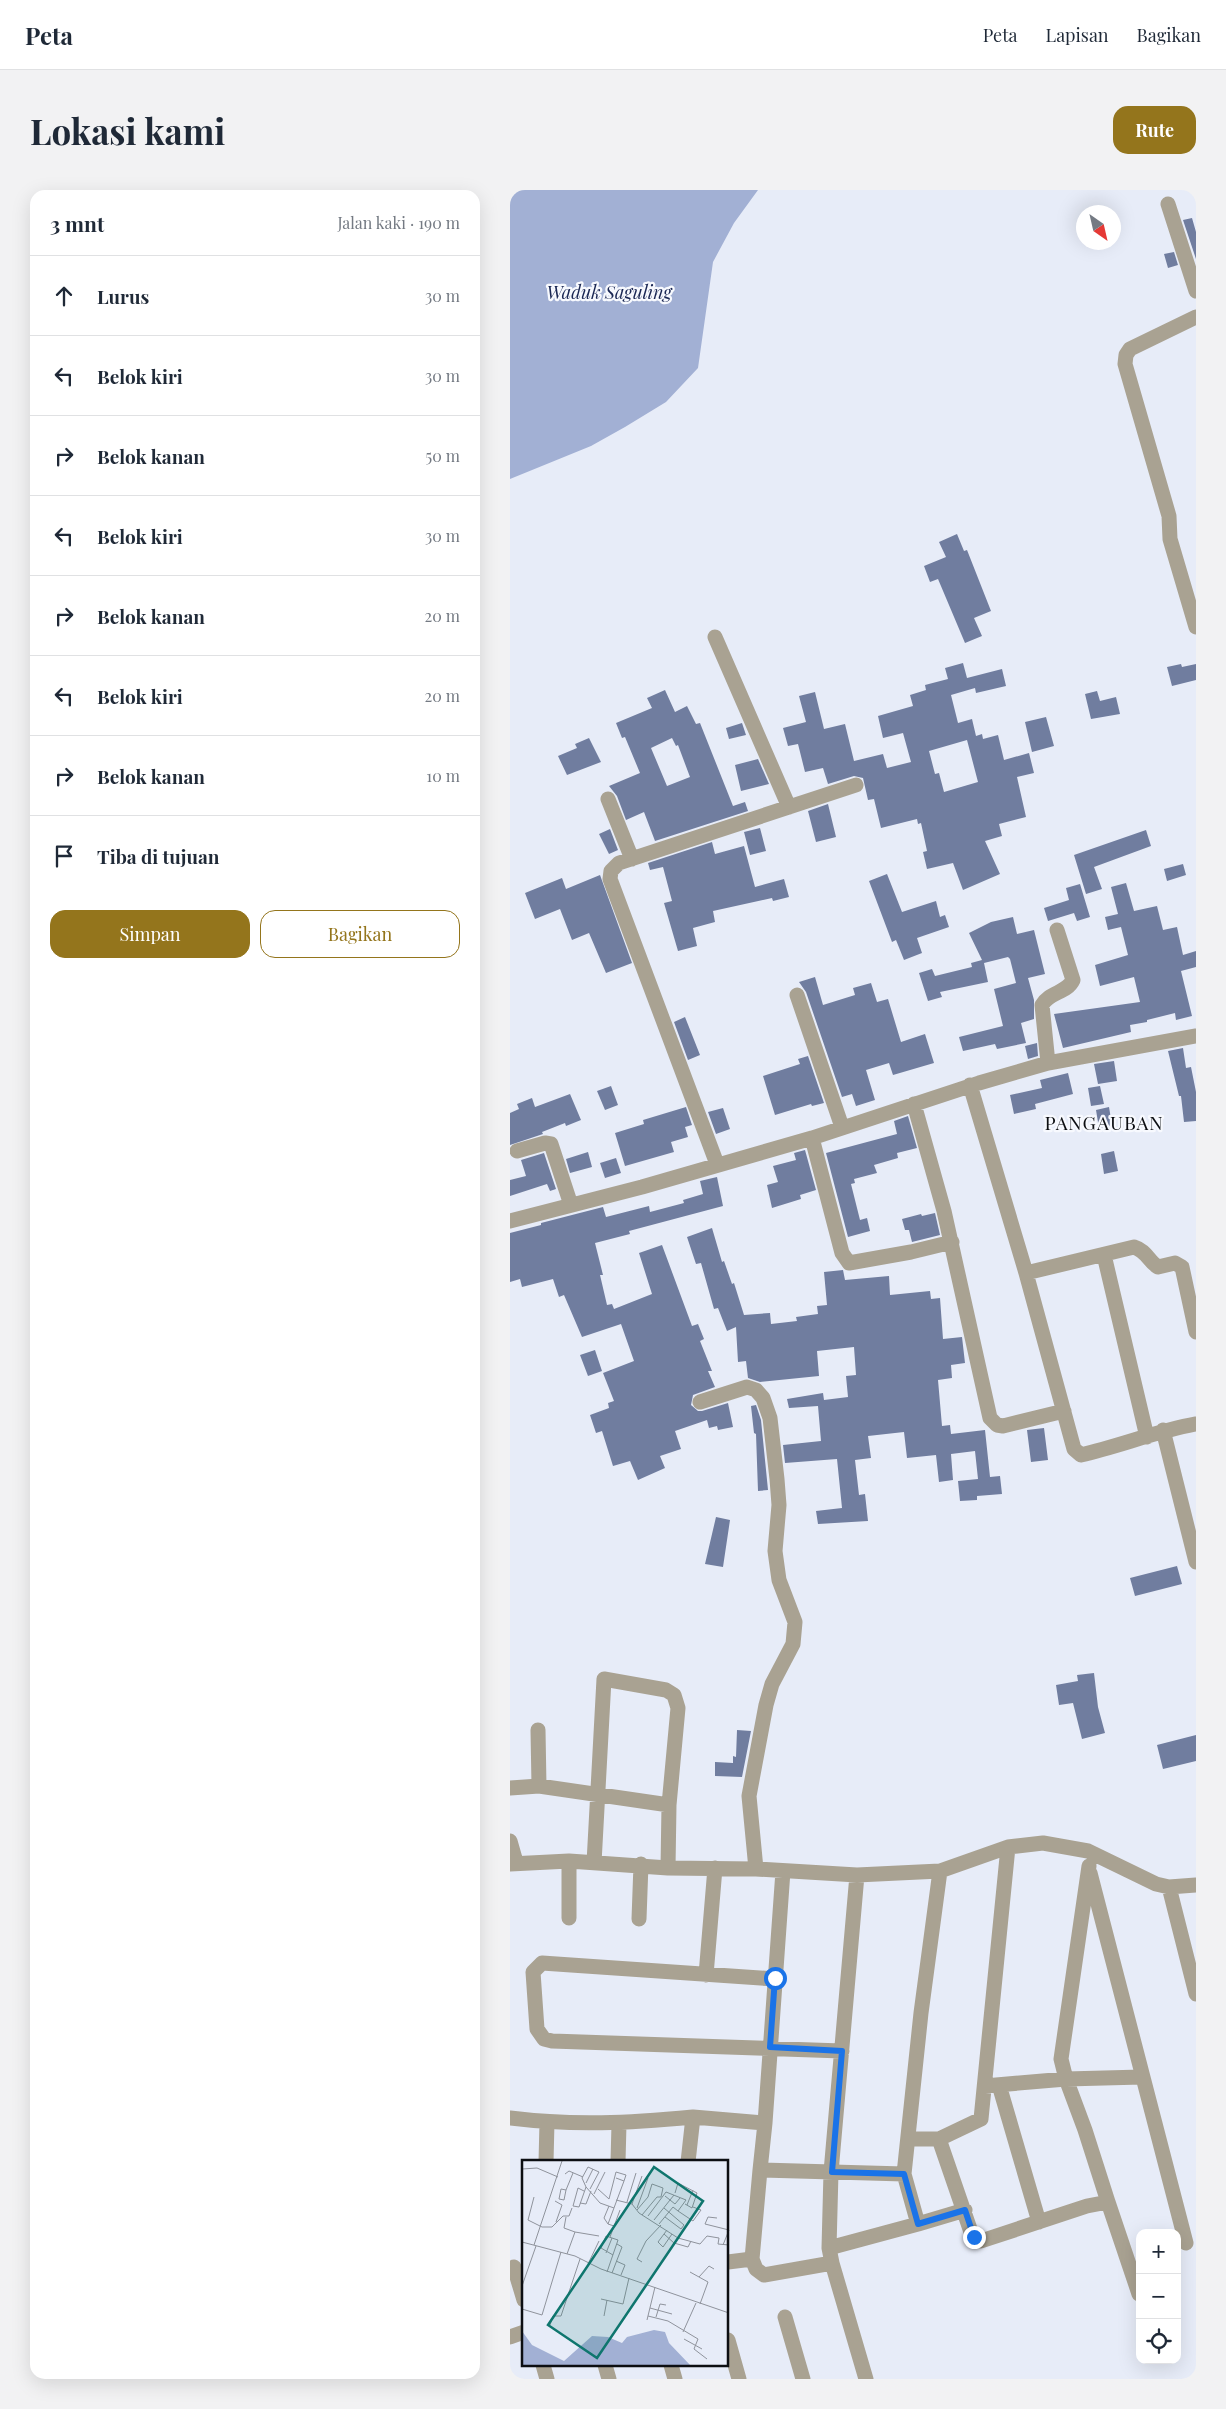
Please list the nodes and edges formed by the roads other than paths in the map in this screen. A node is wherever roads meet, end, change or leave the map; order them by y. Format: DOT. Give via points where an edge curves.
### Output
graph roads {
  1 [pos="1168,204"];
  2 [pos="1196,291"];
  3 [pos="1196,318"];
  4 [pos="1196,626"];
  5 [pos="715,637"];
  6 [pos="856,785"];
  7 [pos="608,799"];
  8 [pos="789,807"];
  9 [pos="632,859"];
  10 [pos="1057,930"];
  11 [pos="796,995"];
  12 [pos="1196,1036"];
  13 [pos="1048,1062"];
  14 [pos="970,1085"];
  15 [pos="914,1104"];
  16 [pos="842,1127"];
  17 [pos="812,1138"];
  18 [pos="517,1151"];
  19 [pos="717,1164"];
  20 [pos="571,1205"];
  21 [pos="510,1221"];
  22 [pos="952,1242"];
  23 [pos="1104,1255"];
  24 [pos="1026,1273"];
  25 [pos="1196,1332"];
  26 [pos="700,1402"];
  27 [pos="1064,1412"];
  28 [pos="1196,1424"];
  29 [pos="1163,1430"];
  30 [pos="1147,1437"];
  31 [pos="1196,1562"];
  32 [pos="538,1730"];
  33 [pos="540,1786"];
  34 [pos="510,1788"];
  35 [pos="599,1794"];
  36 [pos="669,1805"];
  37 [pos="510,1841"];
  38 [pos="1008,1847"];
  39 [pos="1088,1859"];
  40 [pos="570,1861"];
  41 [pos="513,1863"];
  42 [pos="594,1863"];
  43 [pos="641,1864"];
  44 [pos="668,1868"];
  45 [pos="715,1868"];
  46 [pos="756,1869"];
  47 [pos="783,1871"];
  48 [pos="940,1871"];
  49 [pos="857,1875"];
  50 [pos="1196,1885"];
  51 [pos="1169,1887"];
  52 [pos="569,1918"];
  53 [pos="639,1919"];
  54 [pos="706,1975"];
  55 [pos="775,1978"];
  56 [pos="1196,1994"];
  57 [pos="770,2047"];
  58 [pos="842,2051"];
  59 [pos="1142,2078"];
  60 [pos="1066,2079"];
  61 [pos="992,2085"];
  62 [pos="1008,2116"];
  63 [pos="693,2117"];
  64 [pos="510,2118"];
  65 [pos="981,2119"];
  66 [pos="547,2122"];
  67 [pos="765,2123"];
  68 [pos="620,2124"];
  69 [pos="908,2139"];
  70 [pos="939,2139"];
  71 [pos="546,2160"];
  72 [pos="618,2160"];
  73 [pos="688,2160"];
  74 [pos="760,2170"];
  75 [pos="832,2172"];
  76 [pos="904,2174"];
  77 [pos="1108,2202"];
  78 [pos="965,2210"];
  79 [pos="1039,2222"];
  80 [pos="918,2224"];
  81 [pos="1186,2243"];
  82 [pos="829,2248"];
  83 [pos="752,2259"];
  84 [pos="729,2262"];
  85 [pos="832,2263"];
  86 [pos="516,2266"];
  87 [pos="1136,2285"];
  88 [pos="522,2292"];
  89 [pos="785,2317"];
  90 [pos="522,2333"];
  91 [pos="510,2337"];
  92 [pos="729,2344"];
  93 [pos="543,2366"];
  94 [pos="606,2366"];
  95 [pos="671,2366"];
  96 [pos="547,2379"];
  97 [pos="610,2379"];
  98 [pos="675,2379"];
  99 [pos="739,2379"];
  100 [pos="803,2379"];
  101 [pos="866,2379"];
  1 -- 2 [label="street"];
  3 -- 4 [label="street" via="1130,349 1125,364 1169,516 1170,539"];
  5 -- 8 [label="street"];
  6 -- 8 [label="street"];
  7 -- 9 [label="street"];
  8 -- 9 [label="street"];
  9 -- 19 [label="street" via="612,868 610,879"];
  10 -- 13 [label="street" via="1073,980 1042,1005"];
  11 -- 16 [label="street"];
  12 -- 13 [label="street"];
  13 -- 14 [label="street"];
  14 -- 15 [label="street"];
  14 -- 24 [label="street"];
  15 -- 16 [label="street"];
  15 -- 22 [label="street"];
  16 -- 17 [label="street"];
  17 -- 19 [label="street"];
  17 -- 22 [label="street" via="842,1253 849,1263"];
  18 -- 20 [label="street" via="551,1144"];
  19 -- 20 [label="street"];
  20 -- 21 [label="street"];
  22 -- 27 [label="street" via="990,1418 1003,1426"];
  23 -- 24 [label="street"];
  23 -- 25 [label="street" via="1134,1247 1146,1252 1158,1267 1180,1265"];
  23 -- 30 [label="street"];
  24 -- 27 [label="street"];
  26 -- 46 [label="street" via="747,1387 756,1390 763,1398 770,1418 777,1479 779,1580 795,1622 793,1644 772,1684 766,1706 749,1796"];
  27 -- 30 [label="street" via="1078,1454"];
  28 -- 29 [label="street"];
  29 -- 30 [label="street"];
  29 -- 31 [label="street"];
  32 -- 33 [label="street"];
  33 -- 34 [label="street"];
  33 -- 35 [label="street"];
  35 -- 36 [label="street"];
  35 -- 36 [label="street" via="604,1679 666,1690 674,1695 678,1708"];
  35 -- 42 [label="street"];
  36 -- 44 [label="street"];
  37 -- 41 [label="street"];
  38 -- 39 [label="street" via="1043,1843"];
  38 -- 48 [label="street"];
  38 -- 61 [label="street"];
  39 -- 51 [label="street"];
  39 -- 59 [label="street"];
  39 -- 60 [label="street" via="1062,2053"];
  40 -- 41 [label="street"];
  40 -- 42 [label="street"];
  40 -- 52 [label="street"];
  42 -- 43 [label="street"];
  43 -- 44 [label="street"];
  43 -- 53 [label="street"];
  44 -- 45 [label="street"];
  45 -- 46 [label="street"];
  45 -- 54 [label="street"];
  46 -- 47 [label="street"];
  47 -- 49 [label="street"];
  47 -- 55 [label="street"];
  48 -- 49 [label="street"];
  48 -- 69 [label="street"];
  49 -- 58 [label="street"];
  50 -- 51 [label="street"];
  51 -- 56 [label="street"];
  54 -- 55 [label="street"];
  54 -- 57 [label="street" via="542,1963 533,1972 537,2028 544,2039 552,2040"];
  55 -- 57 [label="street"];
  57 -- 58 [label="street"];
  57 -- 67 [label="street"];
  58 -- 75 [label="street"];
  59 -- 60 [label="street"];
  59 -- 81 [label="street"];
  60 -- 61 [label="street"];
  60 -- 77 [label="street"];
  61 -- 62 [label="street"];
  61 -- 65 [label="street"];
  62 -- 65 [label="street"];
  62 -- 79 [label="street"];
  63 -- 67 [label="street"];
  63 -- 68 [label="street"];
  63 -- 73 [label="street"];
  64 -- 66 [label="street"];
  65 -- 70 [label="street"];
  66 -- 68 [label="street"];
  66 -- 71 [label="street"];
  67 -- 74 [label="street"];
  68 -- 72 [label="street"];
  69 -- 70 [label="street"];
  69 -- 76 [label="street"];
  70 -- 78 [label="street"];
  74 -- 75 [label="street"];
  74 -- 83 [label="street"];
  75 -- 76 [label="street"];
  75 -- 82 [label="street"];
  76 -- 80 [label="street"];
  77 -- 79 [label="street"];
  77 -- 87 [label="street"];
  78 -- 79 [label="street" via="971,2232 983,2241"];
  78 -- 80 [label="street"];
  80 -- 82 [label="street"];
  82 -- 85 [label="street"];
  83 -- 84 [label="street"];
  83 -- 85 [label="street" via="756,2269 764,2275"];
  85 -- 101 [label="street"];
  86 -- 88 [label="street"];
  89 -- 100 [label="street"];
  90 -- 91 [label="street"];
  92 -- 99 [label="street"];
  93 -- 96 [label="street"];
  94 -- 97 [label="street"];
  95 -- 98 [label="street"];
}
